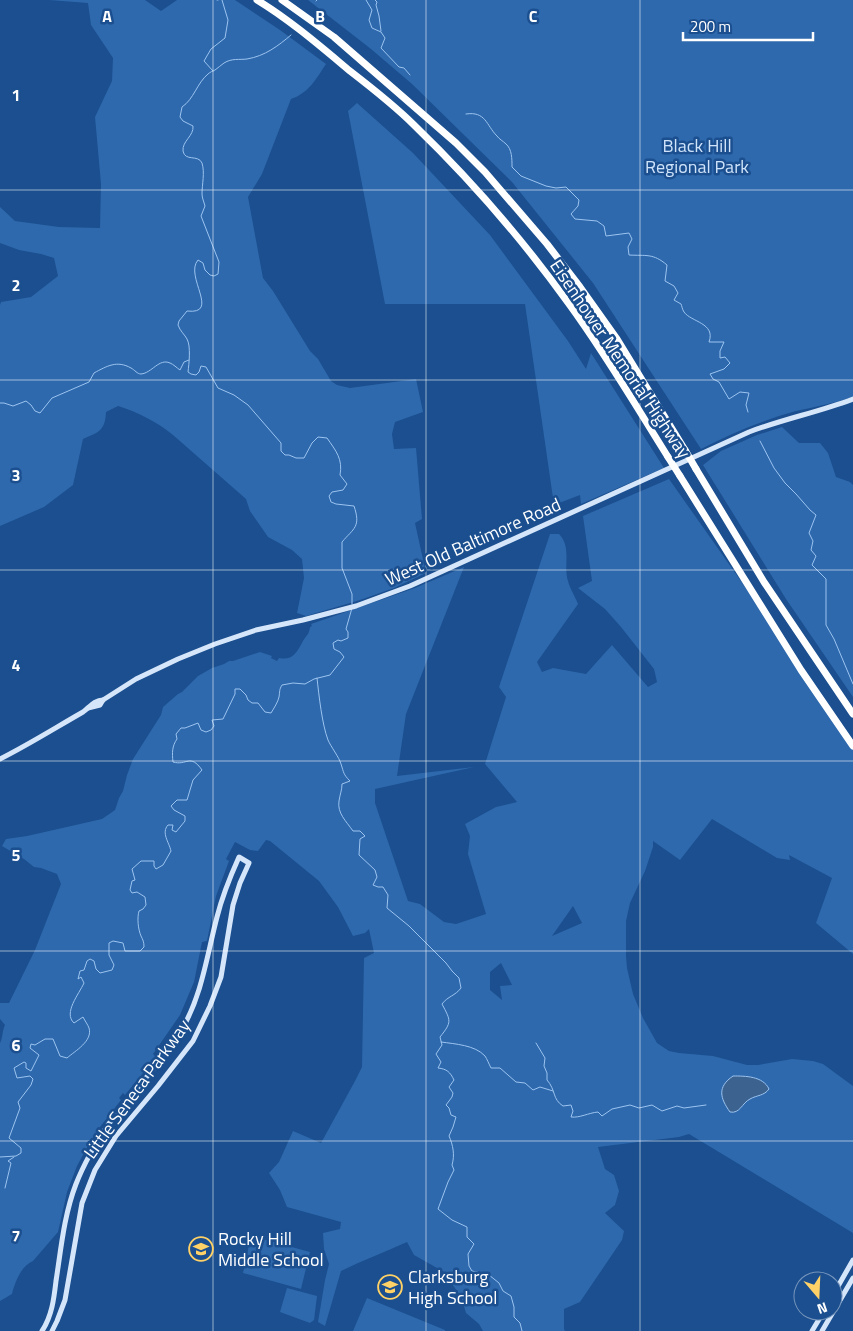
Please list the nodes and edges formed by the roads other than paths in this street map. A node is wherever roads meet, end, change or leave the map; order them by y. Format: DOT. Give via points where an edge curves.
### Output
graph roads {
  1 [pos="257,0"];
  2 [pos="282,0"];
  3 [pos="853,398"];
  4 [pos="853,714"];
  5 [pos="853,746"];
  6 [pos="0,759"];
  7 [pos="853,1260"];
  8 [pos="843,1278"];
  9 [pos="853,1278"];
  10 [pos="42,1331"];
  11 [pos="52,1331"];
  12 [pos="822,1331"];
  1 -- 5 [label="highway, Eisenhower Memorial Highway, bridge" via="318,44 390,104 429,140 515,234 600,349 801,670"];
  2 -- 4 [label="highway, Eisenhower Memorial Highway, bridge" via="334,36 456,143 548,244 617,339 764,582"];
  3 -- 6 [label="street, West Old Baltimore Road" via="749,432 410,586 346,609 256,630 178,659 136,679 102,700 100,705 88,708"];
  7 -- 8 [label="street"];
  9 -- 12 [label="street"];
  10 -- 11 [label="street, Little Seneca Parkway" via="52,1308 68,1208 75,1186 107,1126 183,1028 195,1002 217,918 238,857 249,863 233,905 220,977 210,1006 193,1041 116,1136 95,1170 82,1203 65,1300"];
}
